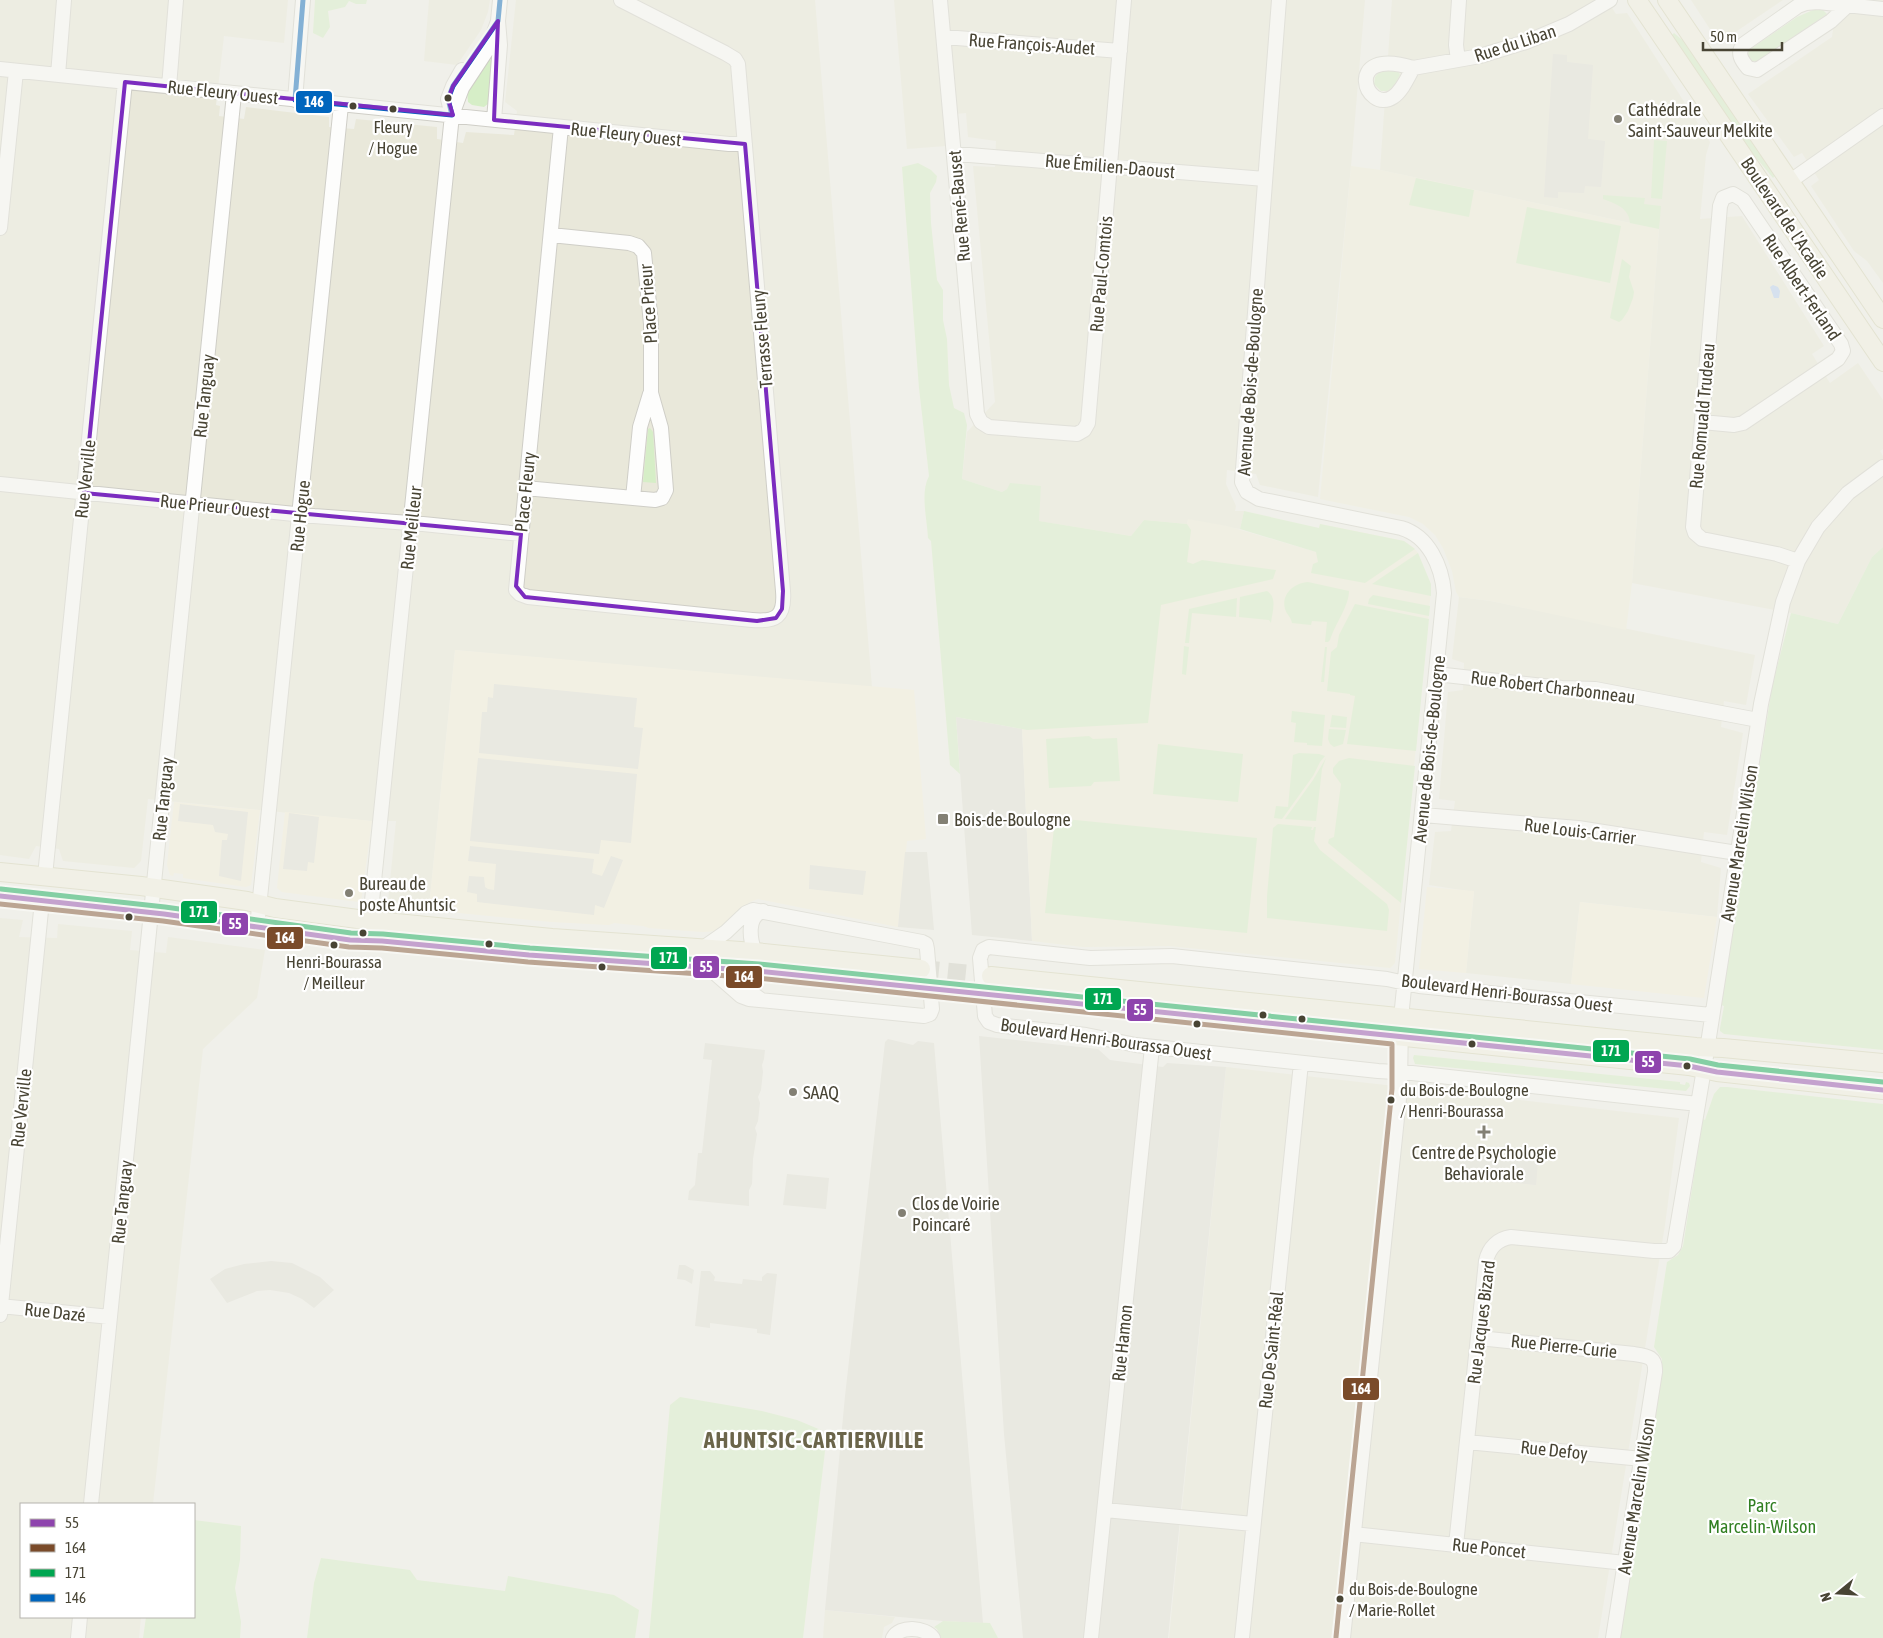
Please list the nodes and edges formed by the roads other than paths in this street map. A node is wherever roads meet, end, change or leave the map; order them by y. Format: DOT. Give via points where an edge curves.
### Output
graph roads {
  1 [pos="64,0"];
  2 [pos="176,0"];
  3 [pos="303,0"];
  4 [pos="500,0"];
  5 [pos="620,0"];
  6 [pos="940,0"];
  7 [pos="1124,0"];
  8 [pos="1279,0"];
  9 [pos="1459,0"];
  10 [pos="1610,0"];
  11 [pos="1637,0"];
  12 [pos="1667,0"];
  13 [pos="1847,6"];
  14 [pos="1883,9"];
  15 [pos="498,21"];
  16 [pos="944,38"];
  17 [pos="1120,50"];
  18 [pos="1458,60"];
  19 [pos="1413,68"];
  20 [pos="0,70"];
  21 [pos="16,71"];
  22 [pos="58,75"];
  23 [pos="125,82"];
  24 [pos="169,87"];
  25 [pos="234,94"];
  26 [pos="295,100"];
  27 [pos="342,105"];
  28 [pos="452,115"];
  29 [pos="1883,116"];
  30 [pos="494,120"];
  31 [pos="561,127"];
  32 [pos="745,144"];
  33 [pos="954,155"];
  34 [pos="1110,166"];
  35 [pos="1265,179"];
  36 [pos="1789,182"];
  37 [pos="1728,195"];
  38 [pos="0,228"];
  39 [pos="551,235"];
  40 [pos="1883,319"];
  41 [pos="1883,362"];
  42 [pos="651,393"];
  43 [pos="976,411"];
  44 [pos="1702,422"];
  45 [pos="1883,467"];
  46 [pos="0,484"];
  47 [pos="525,488"];
  48 [pos="84,493"];
  49 [pos="633,498"];
  50 [pos="193,503"];
  51 [pos="300,515"];
  52 [pos="412,523"];
  53 [pos="520,534"];
  54 [pos="1798,561"];
  55 [pos="779,615"];
  56 [pos="1436,674"];
  57 [pos="1758,720"];
  58 [pos="1423,815"];
  59 [pos="1737,853"];
  60 [pos="0,872"];
  61 [pos="45,876"];
  62 [pos="154,888"];
  63 [pos="0,896"];
  64 [pos="42,900"];
  65 [pos="260,904"];
  66 [pos="763,911"];
  67 [pos="151,912"];
  68 [pos="370,920"];
  69 [pos="257,927"];
  70 [pos="368,940"];
  71 [pos="703,948"];
  72 [pos="755,952"];
  73 [pos="709,968"];
  74 [pos="921,969"];
  75 [pos="758,971"];
  76 [pos="992,976"];
  77 [pos="1405,982"];
  78 [pos="923,988"];
  79 [pos="992,995"];
  80 [pos="760,999"];
  81 [pos="1711,1015"];
  82 [pos="1401,1018"];
  83 [pos="1400,1037"];
  84 [pos="1152,1047"];
  85 [pos="1707,1048"];
  86 [pos="1301,1063"];
  87 [pos="1883,1063"];
  88 [pos="1704,1069"];
  89 [pos="1400,1073"];
  90 [pos="1883,1090"];
  91 [pos="1698,1104"];
  92 [pos="1667,1251"];
  93 [pos="0,1309"];
  94 [pos="110,1317"];
  95 [pos="1478,1338"];
  96 [pos="1649,1356"];
  97 [pos="1467,1442"];
  98 [pos="1642,1459"];
  99 [pos="92,1503"];
  100 [pos="1104,1510"];
  101 [pos="1253,1524"];
  102 [pos="1353,1534"];
  103 [pos="1456,1545"];
  104 [pos="1625,1563"];
  105 [pos="80,1618"];
  106 [pos="78,1638"];
  107 [pos="893,1638"];
  108 [pos="933,1638"];
  109 [pos="1091,1638"];
  110 [pos="1242,1638"];
  111 [pos="1343,1638"];
  112 [pos="1348,1638"];
  113 [pos="1612,1638"];
  1 -- 22 [label="street"];
  2 -- 24 [label="street"];
  3 -- 26 [label="street"];
  4 -- 15 [label="street"];
  5 -- 32 [label="street, Terrasse Fleury" via="726,53 737,63"];
  6 -- 16 [label="street, Rue René-Bauset"];
  7 -- 17 [label="street, Rue Paul-Comtois"];
  8 -- 35 [label="street, Avenue de Bois-de-Boulogne"];
  9 -- 18 [label="street"];
  10 -- 18 [label="street, Rue du Liban" via="1537,38"];
  11 -- 41 [label="main road, Boulevard de l'Acadie"];
  12 -- 36 [label="main road, Boulevard de l'Acadie"];
  13 -- 13 [label="street" via="1814,2 1798,6 1742,46 1740,57 1748,68 1757,70 1831,21"];
  13 -- 14 [label="street"];
  15 -- 28 [label="street, Rue Meilleur" via="453,86 448,99"];
  15 -- 30 [label="street" via="500,45"];
  16 -- 17 [label="street, Rue François-Audet"];
  16 -- 33 [label="street, Rue René-Bauset"];
  17 -- 34 [label="street, Rue Paul-Comtois"];
  18 -- 19 [label="street, Rue du Liban"];
  20 -- 21 [label="street, Rue Fleury Ouest"];
  21 -- 22 [label="street, Rue Fleury Ouest"];
  21 -- 38 [label="street"];
  22 -- 23 [label="street, Rue Fleury Ouest"];
  23 -- 24 [label="street, Rue Fleury Ouest"];
  23 -- 48 [label="street, Rue Verville"];
  24 -- 25 [label="street, Rue Fleury Ouest"];
  25 -- 26 [label="street, Rue Fleury Ouest"];
  25 -- 50 [label="street, Rue Tanguay"];
  26 -- 27 [label="street, Rue Fleury Ouest"];
  27 -- 28 [label="street, Rue Fleury Ouest"];
  27 -- 51 [label="street, Rue Hogue"];
  28 -- 30 [label="street, Rue Fleury Ouest"];
  28 -- 52 [label="street, Rue Meilleur"];
  29 -- 36 [label="street"];
  30 -- 31 [label="street, Rue Fleury Ouest"];
  31 -- 32 [label="street, Rue Fleury Ouest"];
  31 -- 39 [label="street, Place Fleury"];
  32 -- 55 [label="street, Terrasse Fleury" via="784,596"];
  33 -- 34 [label="street, Rue Émilien-Daoust"];
  33 -- 43 [label="street, Rue René-Bauset"];
  34 -- 35 [label="street, Rue Émilien-Daoust"];
  34 -- 43 [label="street, Rue Paul-Comtois" via="1086,428 1077,434 989,427 981,422"];
  35 -- 56 [label="street, Avenue de Bois-de-Boulogne" via="1243,486 1259,499 1401,528 1420,537 1432,553 1444,589"];
  36 -- 40 [label="main road, Boulevard de l'Acadie"];
  37 -- 44 [label="street, Rue Romuald Trudeau" via="1720,206"];
  37 -- 44 [label="street, Rue Albert-Ferland" via="1736,195 1743,200 1843,351 1837,360 1745,422 1737,425"];
  39 -- 42 [label="street, Place Prieur" via="629,243 642,250 646,260 651,324"];
  39 -- 47 [label="street, Place Fleury"];
  42 -- 49 [label="street, Place Prieur" via="640,427"];
  42 -- 49 [label="street, Place Prieur" via="660,428 666,490 659,499"];
  44 -- 54 [label="street, Rue Romuald Trudeau" via="1693,524 1695,533 1705,540"];
  45 -- 54 [label="street, Avenue Marcelin Wilson" via="1836,506 1813,534"];
  46 -- 48 [label="street, Rue Prieur Ouest"];
  47 -- 49 [label="street, Place Prieur"];
  47 -- 53 [label="street, Place Fleury"];
  48 -- 50 [label="street, Rue Prieur Ouest"];
  48 -- 61 [label="street, Rue Verville"];
  50 -- 51 [label="street, Rue Prieur Ouest"];
  50 -- 62 [label="street, Rue Tanguay"];
  51 -- 52 [label="street, Rue Prieur Ouest"];
  51 -- 65 [label="street, Rue Hogue"];
  52 -- 53 [label="street, Rue Prieur Ouest"];
  52 -- 68 [label="street, Rue Meilleur"];
  53 -- 55 [label="street, Place Fleury" via="516,586 518,593 525,597 757,621 771,620"];
  54 -- 57 [label="street, Avenue Marcelin Wilson" via="1779,617"];
  56 -- 57 [label="street, Rue Robert Charbonneau" via="1595,689"];
  56 -- 58 [label="street, Avenue de Bois-de-Boulogne"];
  57 -- 59 [label="street, Avenue Marcelin Wilson"];
  58 -- 59 [label="street, Rue Louis-Carrier" via="1578,828"];
  58 -- 77 [label="street, Avenue de Bois-de-Boulogne"];
  59 -- 81 [label="street, Avenue Marcelin Wilson"];
  60 -- 61 [label="main road"];
  61 -- 62 [label="main road"];
  62 -- 65 [label="main road"];
  62 -- 67 [label="street, Rue Tanguay"];
  63 -- 64 [label="main road"];
  64 -- 67 [label="main road"];
  64 -- 93 [label="street, Rue Verville"];
  65 -- 68 [label="main road"];
  65 -- 69 [label="street, Rue Hogue"];
  66 -- 71 [label="street" via="746,913"];
  66 -- 72 [label="street" via="755,917 751,930 750,939"];
  66 -- 80 [label="street" via="924,942 932,1009 924,1016"];
  67 -- 69 [label="main road"];
  67 -- 94 [label="street, Rue Tanguay"];
  68 -- 70 [label="street, Rue Meilleur"];
  68 -- 71 [label="main road"];
  69 -- 70 [label="main road"];
  70 -- 73 [label="main road"];
  71 -- 72 [label="main road"];
  72 -- 74 [label="main road"];
  73 -- 75 [label="main road"];
  73 -- 80 [label="street" via="741,996"];
  75 -- 78 [label="main road"];
  75 -- 80 [label="street" via="751,986 753,994"];
  76 -- 82 [label="main road, Boulevard Henri-Bourassa Ouest"];
  77 -- 81 [label="street, Boulevard Henri-Bourassa Ouest"];
  77 -- 82 [label="street, Avenue de Bois-de-Boulogne"];
  77 -- 84 [label="street, Boulevard Henri-Bourassa Ouest" via="1172,956 1090,958 989,947 983,950 985,1016 992,1024"];
  79 -- 83 [label="main road, Boulevard Henri-Bourassa Ouest"];
  81 -- 85 [label="street, Avenue Marcelin Wilson"];
  82 -- 83 [label="street, Avenue de Bois-de-Boulogne"];
  82 -- 85 [label="main road, Boulevard Henri-Bourassa Ouest"];
  83 -- 88 [label="main road, Boulevard Henri-Bourassa Ouest"];
  83 -- 89 [label="street, Avenue de Bois-de-Boulogne"];
  84 -- 86 [label="street, Boulevard Henri-Bourassa Ouest"];
  84 -- 100 [label="street, Rue Hamon"];
  85 -- 87 [label="main road, Boulevard Henri-Bourassa Ouest"];
  85 -- 88 [label="street, Avenue Marcelin Wilson"];
  86 -- 89 [label="street, Boulevard Henri-Bourassa Ouest"];
  86 -- 101 [label="street, Rue De Saint-Réal"];
  88 -- 90 [label="main road, Boulevard Henri-Bourassa Ouest"];
  88 -- 91 [label="street, Avenue Marcelin Wilson"];
  89 -- 91 [label="street, Boulevard Henri-Bourassa Ouest"];
  89 -- 102 [label="street, Avenue de Bois-de-Boulogne"];
  91 -- 92 [label="street, Avenue Marcelin Wilson" via="1677,1240"];
  92 -- 95 [label="street, Rue Jacques Bizard" via="1515,1237 1500,1240 1487,1257"];
  93 -- 94 [label="street, Rue Dazé"];
  94 -- 99 [label="street, Rue Tanguay"];
  95 -- 96 [label="street, Rue Pierre-Curie"];
  95 -- 97 [label="street, Rue Jacques Bizard"];
  96 -- 98 [label="street, Avenue Marcelin Wilson" via="1656,1369"];
  97 -- 98 [label="street, Rue Defoy"];
  97 -- 103 [label="street, Rue Jacques Bizard"];
  98 -- 104 [label="street, Avenue Marcelin Wilson"];
  100 -- 101 [label="street"];
  100 -- 109 [label="street, Rue Hamon"];
  101 -- 110 [label="street, Rue De Saint-Réal"];
  102 -- 103 [label="street, Rue Poncet"];
  102 -- 111 [label="street, Avenue de Bois-de-Boulogne"];
  103 -- 104 [label="street, Rue Poncet"];
  104 -- 113 [label="street, Avenue Marcelin Wilson"];
  105 -- 106 [label="street"];
  107 -- 108 [label="street" via="903,1629 926,1632"];
  111 -- 112 [label="street"];
}
